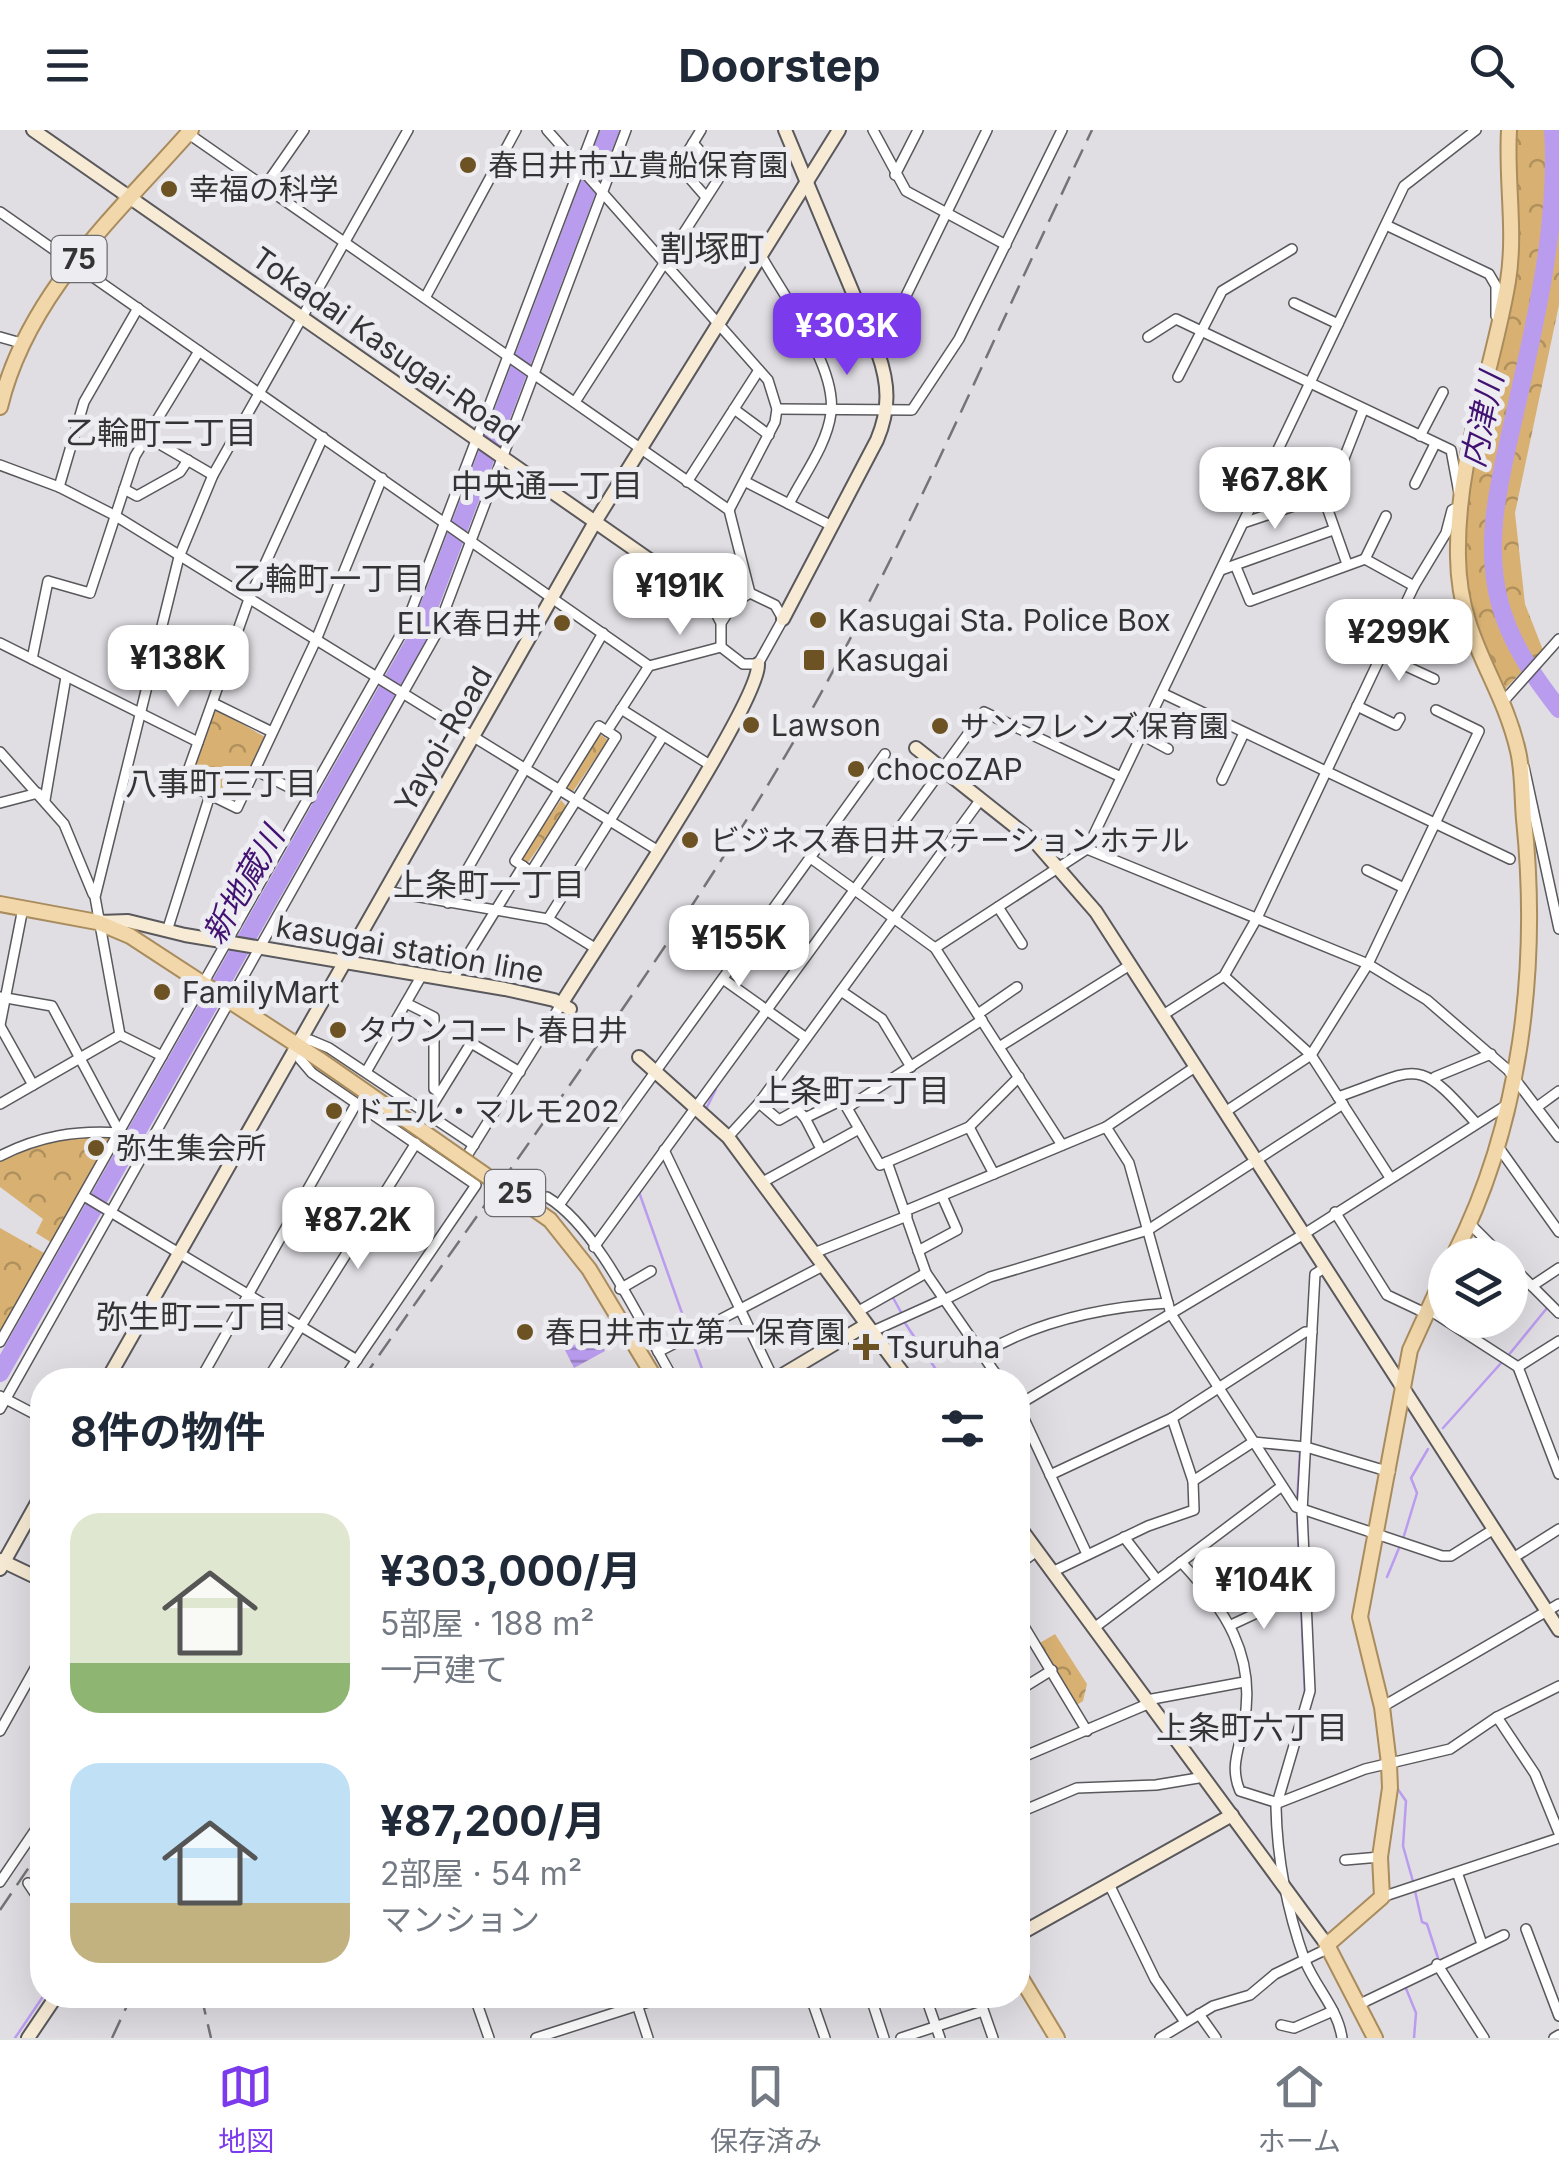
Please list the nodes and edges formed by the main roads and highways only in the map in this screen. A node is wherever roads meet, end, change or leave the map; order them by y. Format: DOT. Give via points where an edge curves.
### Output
graph roads {
  1 [pos="1508,130"];
  2 [pos="188,131"];
  3 [pos="0,407"];
  4 [pos="0,904"];
  5 [pos="1463,1238"];
  6 [pos="1428,1304"];
  7 [pos="649,1368"];
  8 [pos="1030,1994"];
  9 [pos="1056,2038"];
  10 [pos="1375,2038"];
  1 -- 5 [label="main road" via="1511,247 1496,336 1471,423 1458,574 1464,614 1519,755 1532,896 1514,1079"];
  2 -- 3 [label="main road, 75" via="44,302 20,343"];
  4 -- 7 [label="main road, 25, bridge" via="97,922 152,947 550,1220 589,1269"];
  6 -- 10 [label="main road" via="1404,1387 1360,1618 1389,1764 1382,1897 1328,1947"];
  8 -- 9 [label="main road"];
}
